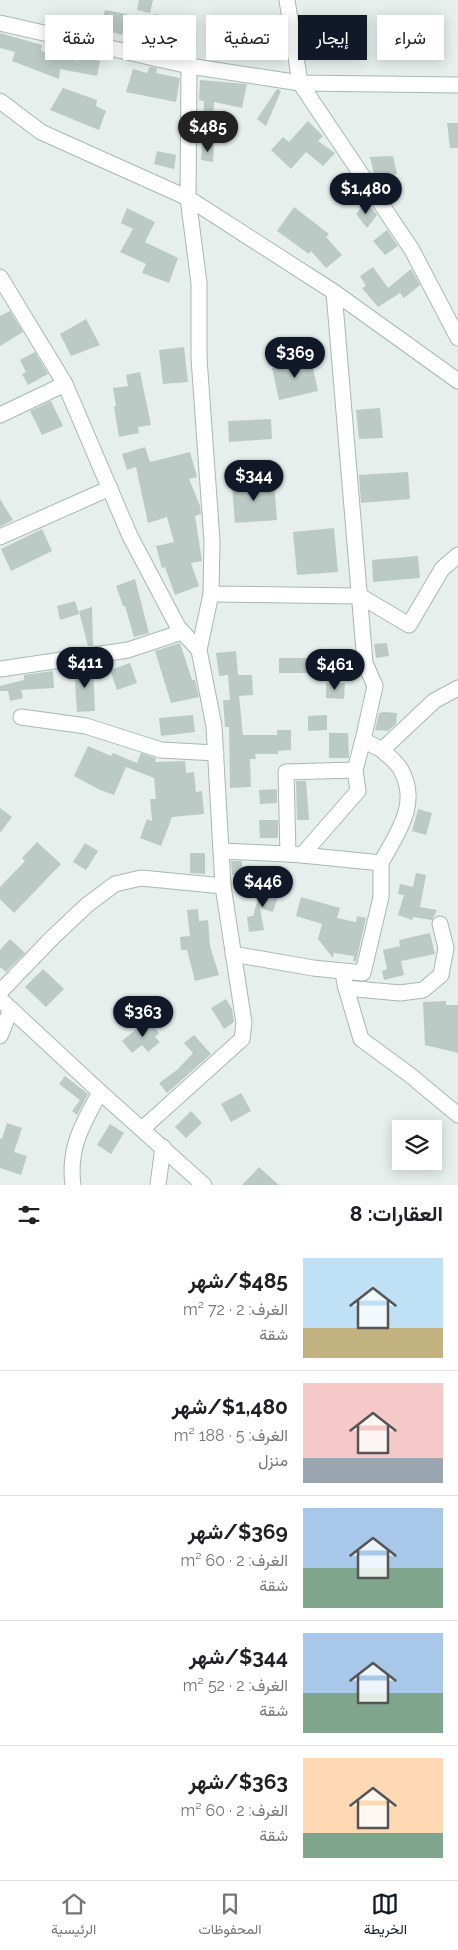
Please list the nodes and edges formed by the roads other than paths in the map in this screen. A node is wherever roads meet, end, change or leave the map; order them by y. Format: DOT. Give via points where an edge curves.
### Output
graph roads {
  1 [pos="286,0"];
  2 [pos="0,23"];
  3 [pos="189,66"];
  4 [pos="300,84"];
  5 [pos="458,85"];
  6 [pos="0,101"];
  7 [pos="188,198"];
  8 [pos="0,277"];
  9 [pos="334,292"];
  10 [pos="6,301"];
  11 [pos="458,338"];
  12 [pos="458,381"];
  13 [pos="66,384"];
  14 [pos="0,415"];
  15 [pos="110,488"];
  16 [pos="0,536"];
  17 [pos="458,554"];
  18 [pos="211,594"];
  19 [pos="360,596"];
  20 [pos="182,632"];
  21 [pos="199,650"];
  22 [pos="0,668"];
  23 [pos="458,688"];
  24 [pos="21,717"];
  25 [pos="362,740"];
  26 [pos="382,750"];
  27 [pos="216,753"];
  28 [pos="355,770"];
  29 [pos="221,851"];
  30 [pos="295,855"];
  31 [pos="381,863"];
  32 [pos="223,886"];
  33 [pos="440,924"];
  34 [pos="234,954"];
  35 [pos="342,970"];
  36 [pos="346,988"];
  37 [pos="0,992"];
  38 [pos="5,1004"];
  39 [pos="0,1036"];
  40 [pos="100,1092"];
  41 [pos="458,1115"];
  42 [pos="142,1129"];
  43 [pos="163,1147"];
  44 [pos="72,1185"];
  45 [pos="158,1185"];
  46 [pos="204,1185"];
  1 -- 4 [label="street"];
  2 -- 3 [label="street"];
  3 -- 4 [label="street"];
  3 -- 7 [label="street"];
  4 -- 5 [label="street"];
  4 -- 11 [label="street" via="412,250"];
  6 -- 7 [label="street" via="41,132"];
  7 -- 9 [label="street"];
  7 -- 18 [label="street" via="199,283 200,358 212,541"];
  8 -- 10 [label="street"];
  9 -- 12 [label="street"];
  9 -- 19 [label="street"];
  10 -- 13 [label="street"];
  13 -- 14 [label="street"];
  13 -- 15 [label="street"];
  15 -- 16 [label="street"];
  15 -- 20 [label="street" via="130,536"];
  17 -- 19 [label="street" via="442,569 409,625"];
  18 -- 19 [label="street"];
  18 -- 21 [label="street"];
  19 -- 25 [label="street" via="365,663 375,686"];
  20 -- 21 [label="street"];
  20 -- 22 [label="street" via="128,650"];
  21 -- 27 [label="street"];
  23 -- 26 [label="street" via="434,701"];
  24 -- 27 [label="street" via="86,726 161,750"];
  25 -- 26 [label="street"];
  25 -- 28 [label="street"];
  26 -- 31 [label="street" via="401,768 410,792 408,814"];
  27 -- 29 [label="street"];
  28 -- 30 [label="street" via="358,791"];
  28 -- 30 [label="street" via="286,772"];
  29 -- 30 [label="street"];
  29 -- 32 [label="street"];
  30 -- 31 [label="street"];
  31 -- 35 [label="street" via="381,897 363,972"];
  32 -- 34 [label="street"];
  32 -- 37 [label="street" via="141,878 115,884 87,905"];
  33 -- 36 [label="street" via="446,948 441,975 423,990 400,993"];
  34 -- 35 [label="street"];
  34 -- 42 [label="street" via="244,1023 242,1039"];
  35 -- 36 [label="street"];
  36 -- 41 [label="street" via="360,1039"];
  38 -- 39 [label="street"];
  38 -- 40 [label="street"];
  40 -- 42 [label="street"];
  40 -- 44 [label="street" via="74,1144"];
  42 -- 43 [label="street"];
  43 -- 45 [label="street"];
  43 -- 46 [label="street"];
}
